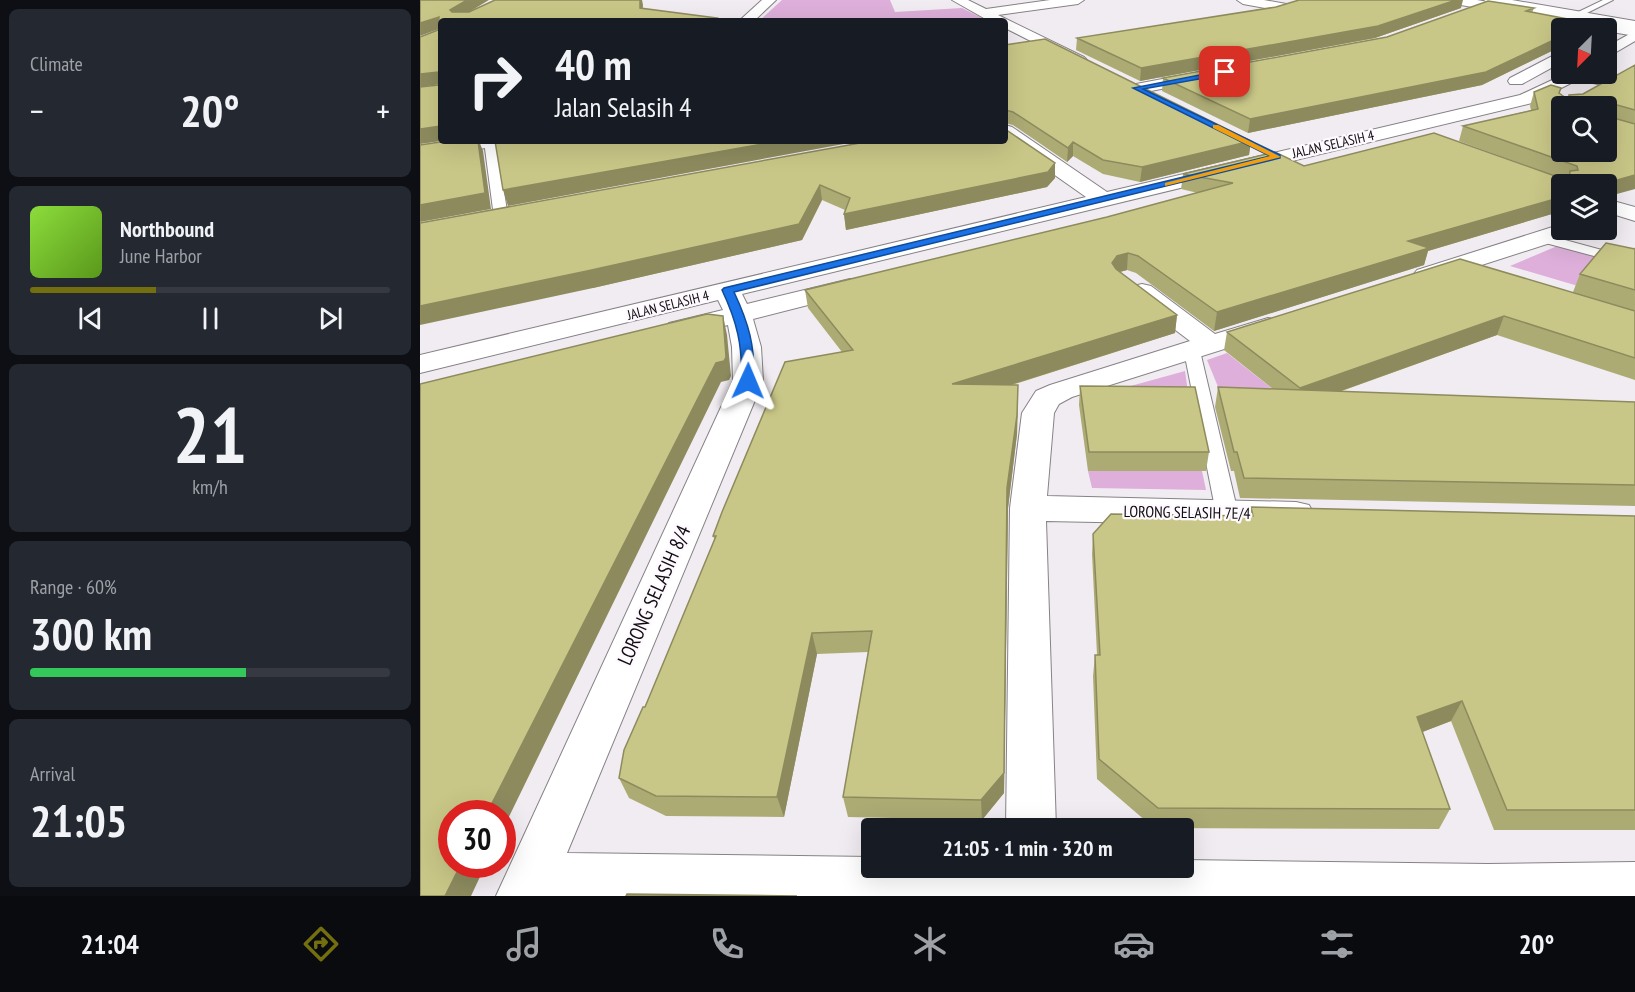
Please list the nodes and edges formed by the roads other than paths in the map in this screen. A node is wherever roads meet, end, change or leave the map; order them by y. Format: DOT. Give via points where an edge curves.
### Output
graph roads {
  1 [pos="770,0"];
  2 [pos="958,0"];
  3 [pos="1078,0"];
  4 [pos="1243,0"];
  5 [pos="1455,0"];
  6 [pos="1609,0"];
  7 [pos="1305,2"];
  8 [pos="1486,3"];
  9 [pos="1287,8"];
  10 [pos="984,13"];
  11 [pos="1252,15"];
  12 [pos="1576,15"];
  13 [pos="1453,17"];
  14 [pos="749,18"];
  15 [pos="994,18"];
  16 [pos="1556,18"];
  17 [pos="1008,25"];
  18 [pos="1635,25"];
  19 [pos="1617,30"];
  20 [pos="1635,33"];
  21 [pos="1074,43"];
  22 [pos="1050,46"];
  23 [pos="1617,46"];
  24 [pos="1027,48"];
  25 [pos="1551,61"];
  26 [pos="1635,66"];
  27 [pos="1094,68"];
  28 [pos="1217,74"];
  29 [pos="1617,77"];
  30 [pos="1617,82"];
  31 [pos="1564,84"];
  32 [pos="1605,84"];
  33 [pos="1635,86"];
  34 [pos="1583,96"];
  35 [pos="1166,103"];
  36 [pos="1538,106"];
  37 [pos="1400,128"];
  38 [pos="1482,129"];
  39 [pos="1008,133"];
  40 [pos="1437,141"];
  41 [pos="473,144"];
  42 [pos="491,144"];
  43 [pos="420,153"];
  44 [pos="1277,157"];
  45 [pos="1097,194"];
  46 [pos="1132,194"];
  47 [pos="524,212"];
  48 [pos="501,217"];
  49 [pos="478,221"];
  50 [pos="1551,235"];
  51 [pos="1572,240"];
  52 [pos="982,253"];
  53 [pos="1635,263"];
  54 [pos="1453,266"];
  55 [pos="878,280"];
  56 [pos="1126,280"];
  57 [pos="1498,280"];
  58 [pos="1398,284"];
  59 [pos="733,303"];
  60 [pos="1288,319"];
  61 [pos="659,334"];
  62 [pos="420,341"];
  63 [pos="1201,347"];
  64 [pos="420,364"];
  65 [pos="1028,508"];
  66 [pos="1227,513"];
  67 [pos="1323,514"];
  68 [pos="1031,818"];
  69 [pos="948,878"];
  70 [pos="1086,878"];
  71 [pos="527,888"];
  72 [pos="1635,888"];
  73 [pos="1490,893"];
  1 -- 14 [label="street"];
  2 -- 10 [label="street"];
  3 -- 10 [label="street"];
  4 -- 9 [label="street"];
  5 -- 8 [label="street"];
  6 -- 12 [label="lane"];
  7 -- 9 [label="street"];
  8 -- 12 [label="street"];
  8 -- 13 [label="street"];
  8 -- 16 [label="street"];
  9 -- 11 [label="street"];
  10 -- 15 [label="street"];
  12 -- 18 [label="street"];
  17 -- 22 [label="street"];
  19 -- 20 [label="street"];
  20 -- 23 [label="street"];
  21 -- 22 [label="street"];
  22 -- 24 [label="lane"];
  22 -- 27 [label="street"];
  25 -- 44 [label="street" via="1484,94 1256,145"];
  26 -- 29 [label="street"];
  28 -- 35 [label="street" via="1131,86"];
  30 -- 33 [label="street"];
  31 -- 36 [label="street, JALAN SELASIH 4"];
  32 -- 34 [label="street"];
  36 -- 37 [label="street, JALAN SELASIH 4"];
  36 -- 38 [label="street"];
  37 -- 40 [label="street"];
  37 -- 44 [label="street, JALAN SELASIH 4"];
  39 -- 45 [label="street"];
  41 -- 43 [label="street"];
  42 -- 48 [label="lane"];
  44 -- 46 [label="street, JALAN SELASIH 4"];
  45 -- 46 [label="street, JALAN SELASIH 4"];
  45 -- 59 [label="street, JALAN SELASIH 4"];
  45 -- 62 [label="street"];
  46 -- 52 [label="street" via="1156,209"];
  47 -- 48 [label="street"];
  48 -- 49 [label="street"];
  50 -- 54 [label="street"];
  51 -- 53 [label="lane"];
  54 -- 57 [label="street"];
  54 -- 58 [label="street"];
  55 -- 59 [label="street"];
  56 -- 63 [label="street"];
  59 -- 61 [label="street"];
  59 -- 64 [label="street, JALAN SELASIH 4"];
  59 -- 71 [label="street, LORONG SELASIH 8/4" via="749,353 748,381"];
  60 -- 63 [label="street"];
  63 -- 65 [label="street" via="1047,398 1038,413"];
  63 -- 66 [label="lane"];
  65 -- 66 [label="street, LORONG SELASIH 7E/4"];
  65 -- 68 [label="street"];
  66 -- 67 [label="street, LORONG SELASIH 7E/4"];
  69 -- 71 [label="street"];
  70 -- 73 [label="street"];
  72 -- 73 [label="street"];
}
